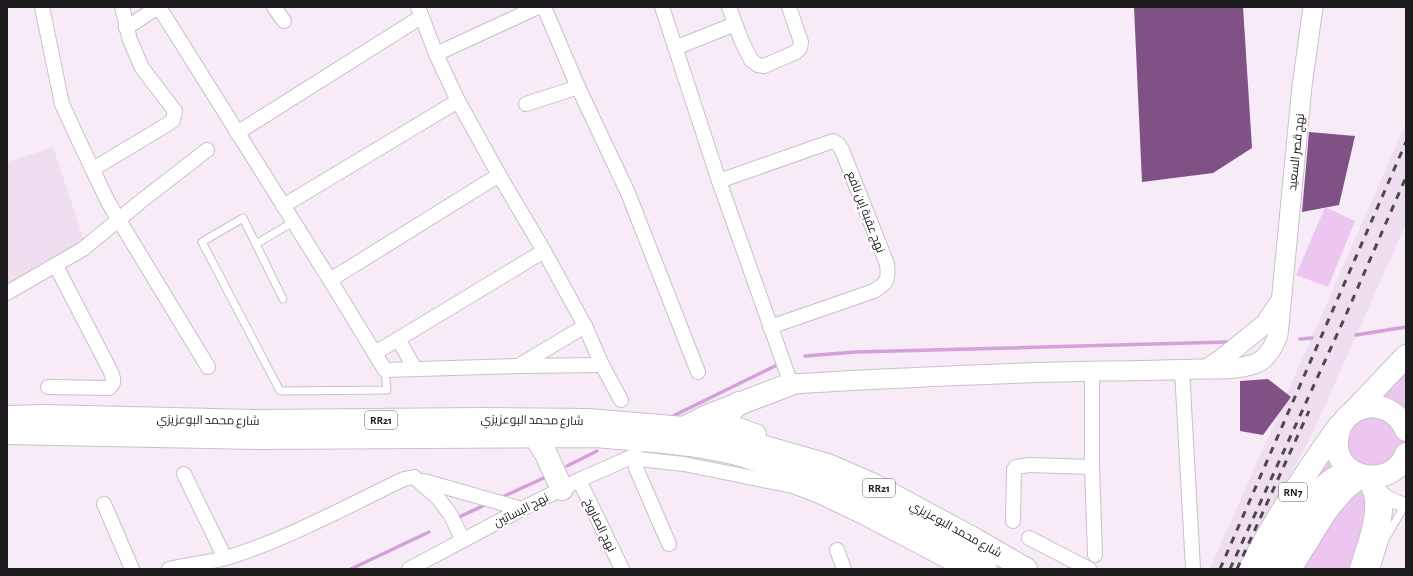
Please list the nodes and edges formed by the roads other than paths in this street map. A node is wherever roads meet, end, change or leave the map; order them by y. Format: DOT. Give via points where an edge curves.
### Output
graph roads {
  1 [pos="42,7"];
  2 [pos="122,7"];
  3 [pos="158,7"];
  4 [pos="274,7"];
  5 [pos="538,7"];
  6 [pos="544,7"];
  7 [pos="662,7"];
  8 [pos="729,7"];
  9 [pos="789,7"];
  10 [pos="1313,7"];
  11 [pos="420,12"];
  12 [pos="284,21"];
  13 [pos="735,24"];
  14 [pos="126,28"];
  15 [pos="675,48"];
  16 [pos="436,54"];
  17 [pos="578,87"];
  18 [pos="458,101"];
  19 [pos="526,104"];
  20 [pos="237,133"];
  21 [pos="207,150"];
  22 [pos="93,169"];
  23 [pos="499,175"];
  24 [pos="719,181"];
  25 [pos="283,206"];
  26 [pos="119,220"];
  27 [pos="293,222"];
  28 [pos="256,244"];
  29 [pos="544,251"];
  30 [pos="56,266"];
  31 [pos="330,280"];
  32 [pos="7,293"];
  33 [pos="1282,298"];
  34 [pos="283,299"];
  35 [pos="585,326"];
  36 [pos="770,327"];
  37 [pos="398,339"];
  38 [pos="375,353"];
  39 [pos="1406,356"];
  40 [pos="602,365"];
  41 [pos="518,366"];
  42 [pos="208,367"];
  43 [pos="415,369"];
  44 [pos="1207,369"];
  45 [pos="385,370"];
  46 [pos="1182,370"];
  47 [pos="1092,371"];
  48 [pos="698,372"];
  49 [pos="791,384"];
  50 [pos="48,387"];
  51 [pos="620,400"];
  52 [pos="739,403"];
  53 [pos="7,405"];
  54 [pos="1348,416"];
  55 [pos="7,417"];
  56 [pos="46,425"];
  57 [pos="684,428"];
  58 [pos="260,429"];
  59 [pos="1406,430"];
  60 [pos="7,433"];
  61 [pos="534,436"];
  62 [pos="7,446"];
  63 [pos="738,454"];
  64 [pos="633,457"];
  65 [pos="1406,460"];
  66 [pos="828,465"];
  67 [pos="1092,467"];
  68 [pos="184,474"];
  69 [pos="1364,476"];
  70 [pos="417,479"];
  71 [pos="570,485"];
  72 [pos="1390,500"];
  73 [pos="104,504"];
  74 [pos="1406,504"];
  75 [pos="522,509"];
  76 [pos="1013,521"];
  77 [pos="1029,538"];
  78 [pos="1385,539"];
  79 [pos="463,540"];
  80 [pos="669,544"];
  81 [pos="837,550"];
  82 [pos="1095,555"];
  83 [pos="225,558"];
  84 [pos="132,569"];
  85 [pos="169,569"];
  86 [pos="409,569"];
  87 [pos="622,569"];
  88 [pos="844,569"];
  89 [pos="962,569"];
  90 [pos="986,569"];
  91 [pos="1026,569"];
  92 [pos="1089,569"];
  93 [pos="1193,569"];
  94 [pos="1250,569"];
  95 [pos="1270,569"];
  96 [pos="1291,569"];
  97 [pos="1361,569"];
  98 [pos="1376,569"];
  1 -- 22 [label="street" via="62,104"];
  2 -- 14 [label="street"];
  3 -- 14 [label="street"];
  3 -- 20 [label="street"];
  4 -- 12 [label="street"];
  5 -- 16 [label="street"];
  6 -- 17 [label="street"];
  7 -- 15 [label="street"];
  8 -- 13 [label="street"];
  9 -- 13 [label="street" via="801,42 800,48 771,64 758,65 752,60"];
  10 -- 33 [label="street, نهج قصر السعيد" via="1302,86"];
  11 -- 16 [label="street"];
  11 -- 20 [label="street"];
  13 -- 15 [label="street"];
  14 -- 22 [label="street" via="142,68 175,111 175,116 168,124"];
  15 -- 24 [label="street"];
  16 -- 18 [label="street"];
  17 -- 19 [label="street"];
  17 -- 48 [label="street" via="628,193"];
  18 -- 23 [label="street"];
  18 -- 25 [label="street"];
  20 -- 25 [label="street"];
  21 -- 26 [label="street"];
  22 -- 26 [label="street"];
  23 -- 29 [label="street"];
  23 -- 31 [label="street"];
  24 -- 36 [label="street"];
  24 -- 36 [label="street, نهج عقبة إبن نافع" via="833,141 842,150 887,264 888,276 884,285 874,292"];
  25 -- 27 [label="street"];
  26 -- 30 [label="street" via="83,249"];
  26 -- 42 [label="street"];
  27 -- 28 [label="lane"];
  27 -- 31 [label="street"];
  28 -- 34 [label="lane"];
  28 -- 45 [label="lane" via="243,218 202,242 280,391 387,390"];
  29 -- 35 [label="street"];
  29 -- 37 [label="street"];
  30 -- 32 [label="street"];
  30 -- 50 [label="street" via="114,380 109,388"];
  31 -- 38 [label="street"];
  33 -- 44 [label="street" via="1265,324"];
  33 -- 44 [label="street, نهج قصر السعيد" via="1278,335 1264,358 1257,364 1248,366"];
  35 -- 40 [label="street"];
  35 -- 41 [label="street"];
  36 -- 49 [label="street"];
  37 -- 38 [label="street"];
  37 -- 43 [label="street"];
  38 -- 45 [label="street"];
  39 -- 54 [label="main road, RN7"];
  40 -- 41 [label="street"];
  40 -- 51 [label="street"];
  41 -- 43 [label="street"];
  43 -- 45 [label="street"];
  44 -- 46 [label="street, نهج قصر السعيد"];
  46 -- 47 [label="street, نهج قصر السعيد"];
  46 -- 93 [label="street"];
  47 -- 49 [label="street, نهج قصر السعيد"];
  47 -- 67 [label="street"];
  49 -- 52 [label="main road"];
  52 -- 57 [label="main road"];
  52 -- 66 [label="main road" via="728,414 732,427 781,444"];
  53 -- 58 [label="main road, RR21" via="203,411 230,414"];
  54 -- 59 [label="main road" via="1366,407 1378,406 1398,417"];
  54 -- 69 [label="main road, RN7" via="1337,436 1337,449 1348,468"];
  54 -- 94 [label="main road, RN7" via="1311,465 1282,510"];
  55 -- 56 [label="main road, شارع محمد البوعزيزي / RR21"];
  56 -- 58 [label="main road, شارع محمد البوعزيزي / RR21"];
  56 -- 60 [label="main road, شارع محمد البوعزيزي / RR21"];
  57 -- 58 [label="main road, شارع محمد البوعزيزي / RR21" via="588,420 481,419"];
  57 -- 66 [label="main road, شارع محمد البوعزيزي / RR21" via="719,434"];
  58 -- 61 [label="main road, شارع محمد البوعزيزي / RR21"];
  58 -- 62 [label="main road, RR21" via="210,444"];
  61 -- 63 [label="main road, شارع محمد البوعزيزي / RR21" via="596,436 657,441"];
  61 -- 71 [label="main road"];
  63 -- 64 [label="main road" via="671,451"];
  63 -- 90 [label="main road, شارع محمد البوعزيزي / RR21" via="822,482 898,520"];
  64 -- 71 [label="street, نهج البساتين"];
  64 -- 80 [label="street"];
  64 -- 89 [label="street" via="684,464 793,486 864,518"];
  65 -- 69 [label="main road, RN7" via="1390,473"];
  66 -- 91 [label="main road, شارع محمد البوعزيزي / RR21" via="886,491"];
  67 -- 76 [label="street" via="1016,467"];
  67 -- 82 [label="street"];
  68 -- 83 [label="street"];
  69 -- 72 [label="street"];
  69 -- 95 [label="main road, RN7" via="1341,475 1316,495"];
  69 -- 96 [label="main road" via="1347,487 1336,499"];
  69 -- 97 [label="main road" via="1375,495 1376,510"];
  70 -- 75 [label="street"];
  70 -- 79 [label="street" via="438,498 450,514"];
  70 -- 83 [label="street" via="404,479 304,528"];
  71 -- 75 [label="street, نهج البساتين"];
  71 -- 87 [label="street, نهج الصاروخ"];
  72 -- 74 [label="street"];
  72 -- 78 [label="lane"];
  73 -- 84 [label="street"];
  74 -- 78 [label="lane"];
  75 -- 79 [label="street, نهج البساتين"];
  77 -- 92 [label="street"];
  78 -- 98 [label="lane"];
  79 -- 86 [label="street, نهج البساتين"];
  81 -- 88 [label="street"];
  83 -- 85 [label="street"];
}
